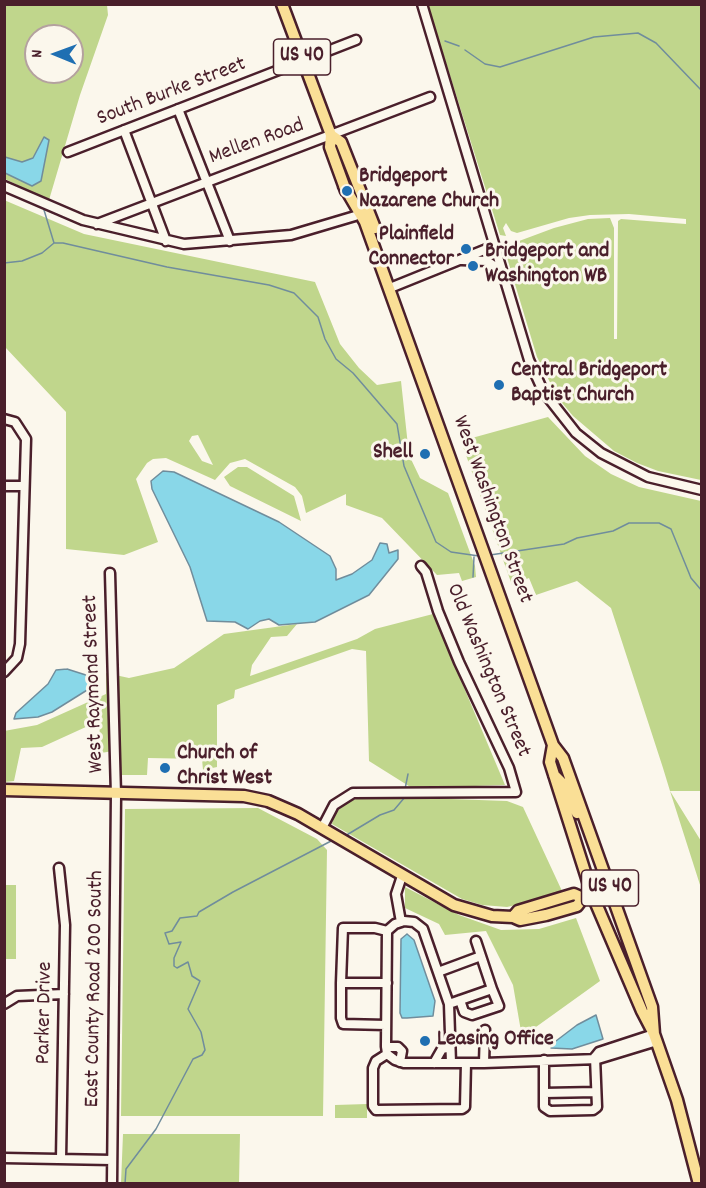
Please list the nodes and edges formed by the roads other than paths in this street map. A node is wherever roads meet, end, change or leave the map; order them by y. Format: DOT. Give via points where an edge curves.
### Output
graph roads {
  1 [pos="282,4"];
  2 [pos="422,4"];
  3 [pos="356,40"];
  4 [pos="304,62"];
  5 [pos="430,97"];
  6 [pos="178,109"];
  7 [pos="124,130"];
  8 [pos="331,135"];
  9 [pos="68,152"];
  10 [pos="207,182"];
  11 [pos="4,186"];
  12 [pos="344,186"];
  13 [pos="152,202"];
  14 [pos="355,216"];
  15 [pos="97,225"];
  16 [pos="166,241"];
  17 [pos="230,241"];
  18 [pos="494,246"];
  19 [pos="459,260"];
  20 [pos="501,271"];
  21 [pos="390,288"];
  22 [pos="4,419"];
  23 [pos="4,486"];
  24 [pos="24,486"];
  25 [pos="702,490"];
  26 [pos="421,566"];
  27 [pos="110,573"];
  28 [pos="4,672"];
  29 [pos="553,746"];
  30 [pos="554,775"];
  31 [pos="4,790"];
  32 [pos="116,795"];
  33 [pos="322,828"];
  34 [pos="59,868"];
  35 [pos="402,876"];
  36 [pos="611,889"];
  37 [pos="588,896"];
  38 [pos="401,922"];
  39 [pos="387,931"];
  40 [pos="476,941"];
  41 [pos="481,957"];
  42 [pos="438,972"];
  43 [pos="341,983"];
  44 [pos="387,983"];
  45 [pos="492,989"];
  46 [pos="634,993"];
  47 [pos="64,994"];
  48 [pos="460,1000"];
  49 [pos="4,1004"];
  50 [pos="449,1004"];
  51 [pos="652,1006"];
  52 [pos="386,1025"];
  53 [pos="485,1030"];
  54 [pos="656,1037"];
  55 [pos="450,1047"];
  56 [pos="387,1051"];
  57 [pos="595,1057"];
  58 [pos="544,1060"];
  59 [pos="434,1063"];
  60 [pos="451,1063"];
  61 [pos="465,1063"];
  62 [pos="484,1063"];
  63 [pos="596,1092"];
  64 [pos="544,1094"];
  65 [pos="4,1158"];
  66 [pos="61,1159"];
  67 [pos="112,1160"];
  68 [pos="112,1184"];
  69 [pos="699,1184"];
  1 -- 4 [label="main road, West Washington Street / US 40"];
  2 -- 18 [label="street"];
  3 -- 4 [label="street, South Burke Street"];
  4 -- 6 [label="street, South Burke Street"];
  4 -- 8 [label="main road, West Washington Street / US 40"];
  5 -- 8 [label="street, Mellen Road"];
  6 -- 7 [label="street, South Burke Street"];
  6 -- 10 [label="street"];
  7 -- 9 [label="street, South Burke Street"];
  7 -- 13 [label="street"];
  8 -- 10 [label="street, Mellen Road"];
  8 -- 12 [label="main road, West Washington Street / US 40" via="330,147"];
  8 -- 21 [label="main road, West Washington Street / US 40" via="341,142 359,186 392,272"];
  10 -- 13 [label="street, Mellen Road"];
  10 -- 17 [label="street"];
  11 -- 15 [label="street"];
  12 -- 14 [label="main road, West Washington Street / US 40"];
  12 -- 21 [label="main road" via="365,222"];
  13 -- 15 [label="street, Mellen Road"];
  13 -- 16 [label="street"];
  14 -- 17 [label="street" via="300,233"];
  14 -- 21 [label="main road, West Washington Street / US 40" via="379,278"];
  15 -- 16 [label="street"];
  16 -- 17 [label="street"];
  18 -- 19 [label="street"];
  18 -- 20 [label="street"];
  19 -- 20 [label="street" via="487,261"];
  19 -- 21 [label="street"];
  20 -- 25 [label="street" via="529,360 543,391 564,420 586,443 626,467 648,477"];
  21 -- 29 [label="main road, West Washington Street / US 40"];
  22 -- 24 [label="street" via="15,422 26,439"];
  23 -- 24 [label="street"];
  24 -- 28 [label="street" via="20,644 17,658"];
  26 -- 33 [label="street, Old Washington Street" via="516,792 360,793 348,796 332,809"];
  27 -- 32 [label="street, West Raymond Street"];
  29 -- 30 [label="main road, West Washington Street / US 40" via="550,762"];
  29 -- 36 [label="main road, West Washington Street / US 40" via="563,758"];
  30 -- 36 [label="main road" via="575,809 598,874"];
  30 -- 37 [label="main road, West Washington Street / US 40"];
  31 -- 32 [label="main road"];
  32 -- 33 [label="main road" via="255,798 282,806"];
  32 -- 67 [label="street, East County Road 200 South"];
  33 -- 35 [label="main road"];
  34 -- 47 [label="street, Parker Drive" via="65,925"];
  35 -- 37 [label="main road" via="461,908 492,916 513,916 518,911 574,894"];
  35 -- 38 [label="street" via="396,894"];
  36 -- 37 [label="main road"];
  36 -- 51 [label="main road, West Washington Street / US 40"];
  37 -- 46 [label="main road, West Washington Street / US 40"];
  37 -- 51 [label="main road" via="604,909 635,985"];
  38 -- 39 [label="street"];
  38 -- 42 [label="street" via="414,922 423,929"];
  39 -- 43 [label="street" via="343,928"];
  39 -- 44 [label="street"];
  40 -- 41 [label="street"];
  41 -- 42 [label="street"];
  41 -- 45 [label="street"];
  42 -- 50 [label="street"];
  43 -- 44 [label="street"];
  43 -- 52 [label="street" via="344,1024"];
  44 -- 52 [label="street"];
  45 -- 48 [label="street"];
  45 -- 48 [label="street" via="499,1006 472,1015 464,1012"];
  46 -- 51 [label="main road" via="645,1006"];
  46 -- 54 [label="main road, West Washington Street / US 40"];
  47 -- 49 [label="street" via="16,996"];
  47 -- 66 [label="street, Parker Drive"];
  48 -- 50 [label="street"];
  50 -- 55 [label="street"];
  51 -- 54 [label="main road, West Washington Street / US 40"];
  52 -- 56 [label="street"];
  53 -- 62 [label="street"];
  54 -- 57 [label="street"];
  54 -- 69 [label="main road, West Washington Street / US 40"];
  55 -- 59 [label="street" via="441,1049"];
  55 -- 60 [label="street"];
  56 -- 59 [label="street" via="400,1062"];
  56 -- 61 [label="street" via="373,1068 376,1110 462,1109"];
  57 -- 58 [label="street"];
  57 -- 63 [label="street"];
  58 -- 62 [label="street"];
  58 -- 64 [label="street"];
  59 -- 60 [label="street"];
  60 -- 61 [label="street"];
  61 -- 62 [label="street"];
  63 -- 64 [label="street"];
  63 -- 64 [label="street" via="597,1107 593,1110 550,1112 544,1107"];
  65 -- 66 [label="street"];
  66 -- 67 [label="street"];
  67 -- 68 [label="street, East County Road 200 South"];
}
